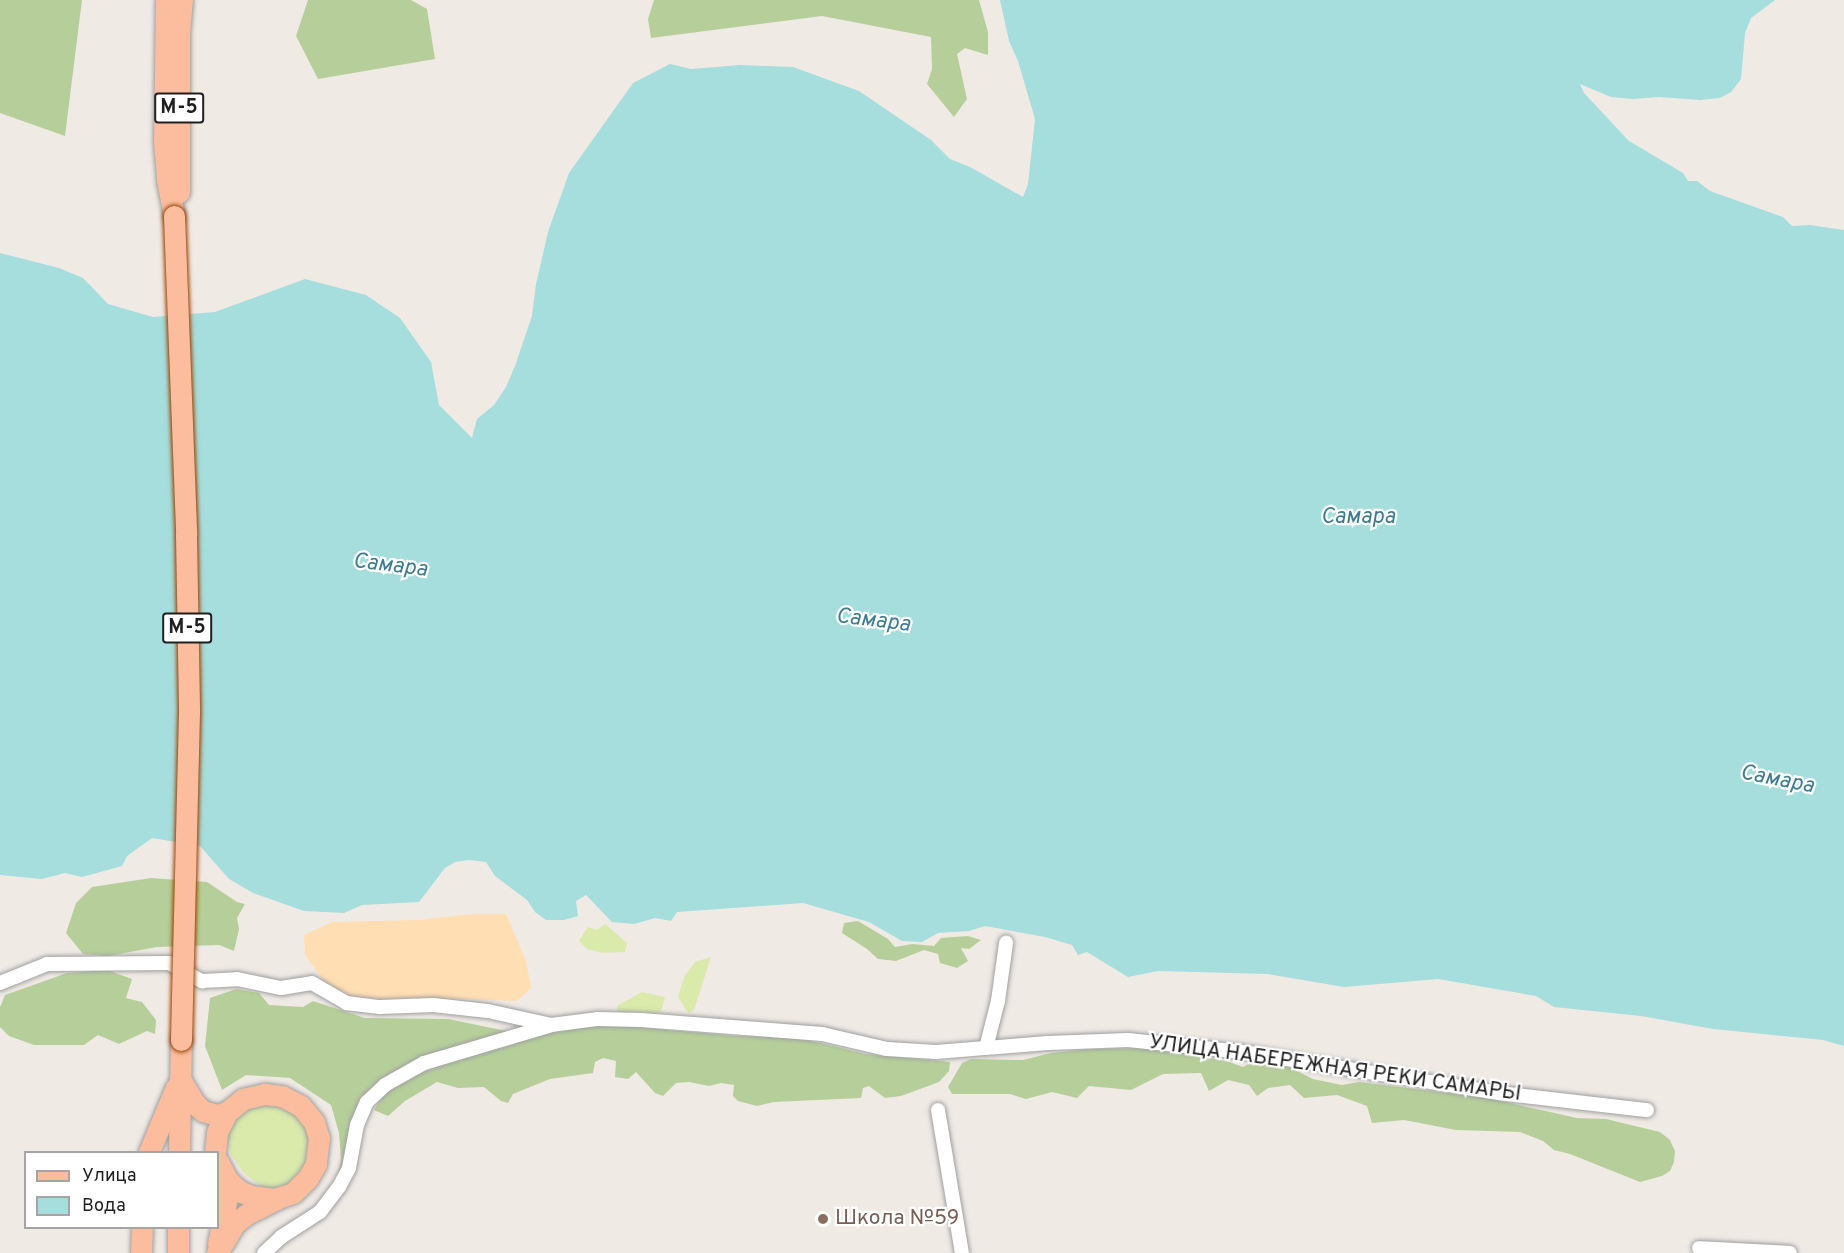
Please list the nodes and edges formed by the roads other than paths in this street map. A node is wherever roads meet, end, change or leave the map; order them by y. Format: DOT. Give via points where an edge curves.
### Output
graph roads {
  1 [pos="166,0"];
  2 [pos="182,0"];
  3 [pos="172,208"];
  4 [pos="1006,943"];
  5 [pos="0,983"];
  6 [pos="551,1025"];
  7 [pos="986,1048"];
  8 [pos="180,1078"];
  9 [pos="938,1110"];
  10 [pos="1647,1110"];
  11 [pos="228,1112"];
  12 [pos="149,1151"];
  13 [pos="179,1151"];
  14 [pos="219,1151"];
  15 [pos="220,1167"];
  16 [pos="219,1196"];
  17 [pos="286,1196"];
  18 [pos="142,1229"];
  19 [pos="178,1229"];
  20 [pos="218,1229"];
  21 [pos="1699,1248"];
  22 [pos="141,1253"];
  23 [pos="178,1253"];
  24 [pos="217,1253"];
  25 [pos="264,1253"];
  26 [pos="962,1253"];
  27 [pos="1790,1253"];
  1 -- 3 [label="main road, М-5" via="164,142"];
  2 -- 3 [label="main road, М-5" via="180,182"];
  3 -- 8 [label="main road, М-5, bridge" via="189,712"];
  4 -- 7 [label="street"];
  5 -- 6 [label="street, УЛИЦА НАБЕРЕЖНАЯ РЕКИ САМАРЫ" via="47,964 169,963 202,981 237,979 281,988 312,982 346,1003 455,1007"];
  6 -- 7 [label="street, УЛИЦА НАБЕРЕЖНАЯ РЕКИ САМАРЫ" via="597,1019 641,1020 822,1034 887,1049 936,1052"];
  6 -- 25 [label="street" via="424,1063 385,1085 367,1102 357,1125 349,1168 339,1187 320,1212"];
  7 -- 10 [label="street, УЛИЦА НАБЕРЕЖНАЯ РЕКИ САМАРЫ" via="1048,1042 1140,1041 1243,1052 1499,1093"];
  8 -- 11 [label="main road" via="203,1111 217,1115"];
  8 -- 12 [label="main road"];
  8 -- 13 [label="main road, М-5"];
  9 -- 26 [label="street"];
  11 -- 14 [label="main road" via="217,1132"];
  11 -- 17 [label="main road" via="243,1099 265,1094 293,1101 308,1113 319,1138 316,1164 303,1184"];
  15 -- 16 [label="main road"];
  15 -- 17 [label="main road" via="252,1196"];
  17 -- 24 [label="main road" via="235,1223"];
  18 -- 22 [label="main road"];
  19 -- 23 [label="main road"];
  20 -- 24 [label="main road"];
  21 -- 27 [label="street"];
}
